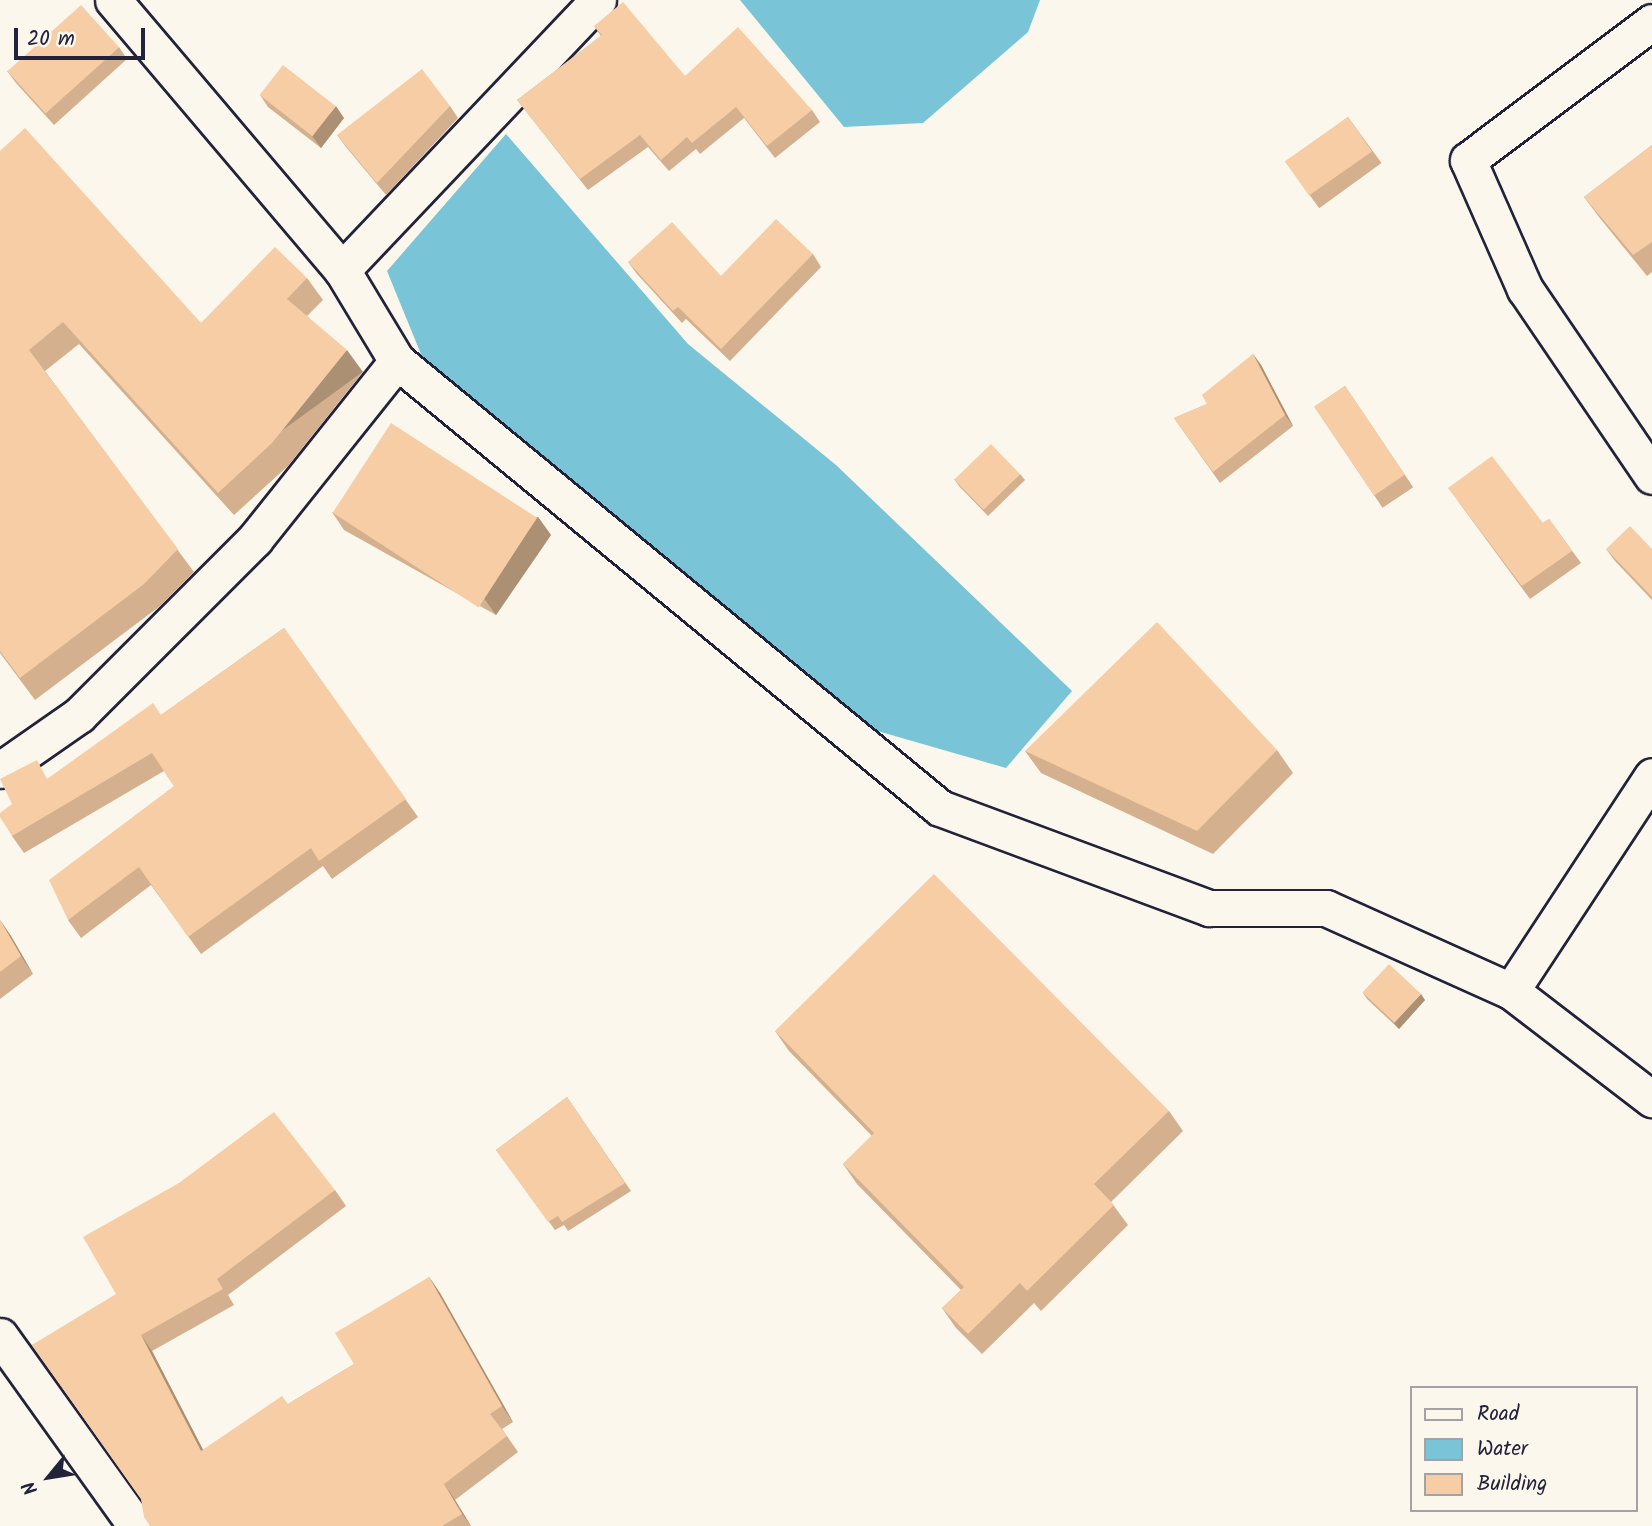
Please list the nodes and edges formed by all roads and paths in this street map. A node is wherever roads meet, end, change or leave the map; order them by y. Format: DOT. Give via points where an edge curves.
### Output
graph roads {
  1 [pos="113,0"];
  2 [pos="598,0"];
  3 [pos="1647,0"];
  4 [pos="1652,4"];
  5 [pos="1652,22"];
  6 [pos="342,270"];
  7 [pos="397,361"];
  8 [pos="1652,476"];
  9 [pos="0,770"];
  10 [pos="1652,776"];
  11 [pos="1511,991"];
  12 [pos="1652,1099"];
  13 [pos="0,1336"];
  14 [pos="136,1526"];
  1 -- 6 [label="street"];
  2 -- 6 [label="street"];
  3 -- 4 [label="street"];
  5 -- 8 [label="street" via="1468,160 1525,289"];
  6 -- 7 [label="street"];
  7 -- 9 [label="street" via="255,539 79,715"];
  7 -- 11 [label="street" via="940,808 1209,908 1326,908"];
  10 -- 11 [label="street"];
  11 -- 12 [label="street"];
  13 -- 14 [label="street"];
}
